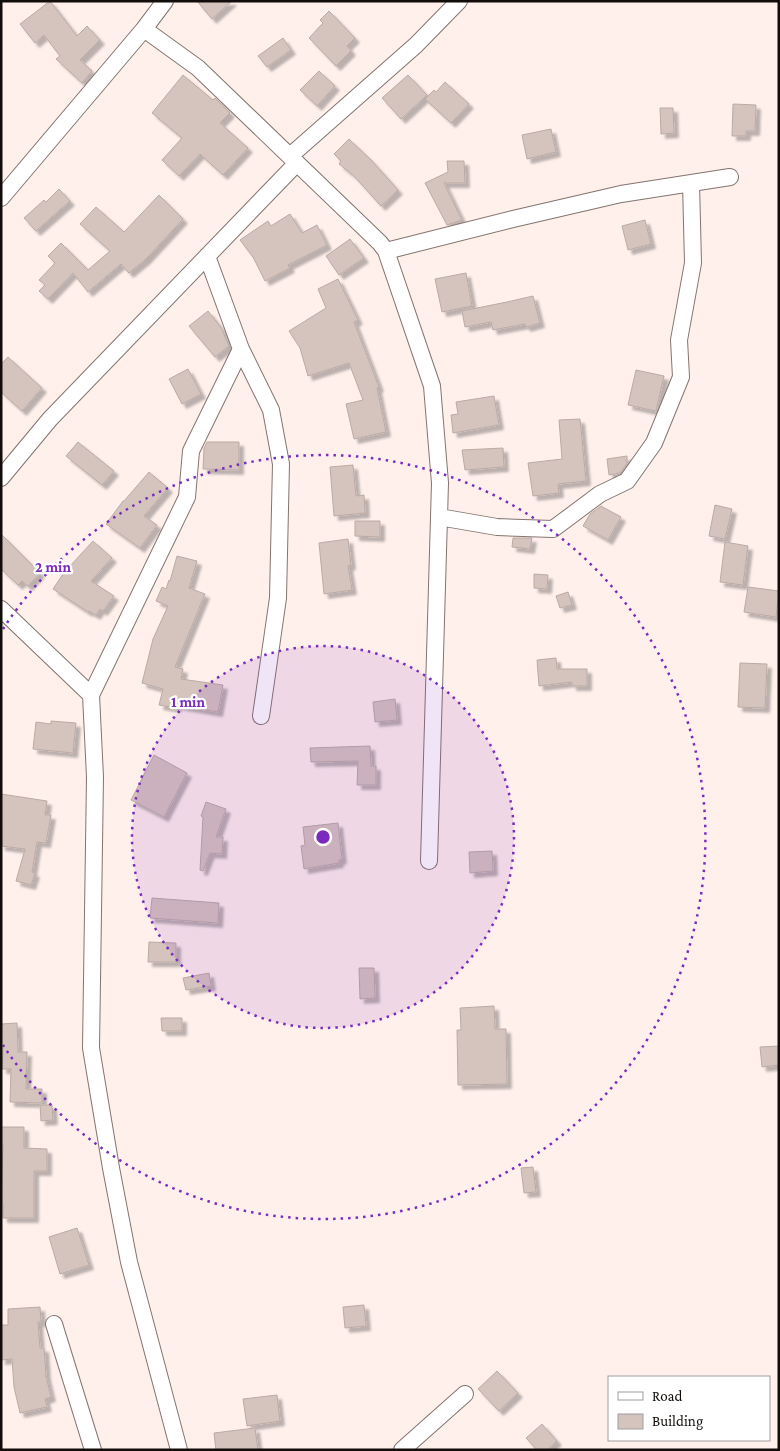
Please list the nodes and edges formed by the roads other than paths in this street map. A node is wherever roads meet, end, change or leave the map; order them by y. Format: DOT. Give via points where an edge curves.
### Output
graph roads {
  1 [pos="165,1"];
  2 [pos="459,1"];
  3 [pos="144,28"];
  4 [pos="293,160"];
  5 [pos="730,177"];
  6 [pos="691,183"];
  7 [pos="1,198"];
  8 [pos="386,251"];
  9 [pos="207,256"];
  10 [pos="241,349"];
  11 [pos="1,478"];
  12 [pos="439,517"];
  13 [pos="1,609"];
  14 [pos="91,695"];
  15 [pos="261,716"];
  16 [pos="429,861"];
  17 [pos="54,1324"];
  18 [pos="465,1394"];
  19 [pos="93,1450"];
  20 [pos="179,1450"];
  21 [pos="402,1450"];
  1 -- 3 [label="street"];
  2 -- 4 [label="street"];
  3 -- 4 [label="street" via="198,68"];
  3 -- 7 [label="street"];
  4 -- 8 [label="street"];
  4 -- 9 [label="street"];
  5 -- 6 [label="street"];
  6 -- 8 [label="street" via="621,194 513,218"];
  6 -- 12 [label="street" via="693,263 679,340 681,377 654,443 627,481 600,494 553,529 497,527"];
  8 -- 12 [label="street" via="432,386 440,483"];
  9 -- 10 [label="street"];
  9 -- 11 [label="street" via="50,419"];
  10 -- 14 [label="street" via="191,451 187,497"];
  10 -- 15 [label="street" via="271,410 281,464 278,598"];
  12 -- 16 [label="street"];
  13 -- 14 [label="street"];
  14 -- 20 [label="street" via="95,777 91,1048 129,1262"];
  17 -- 19 [label="street"];
  18 -- 21 [label="street"];
}
